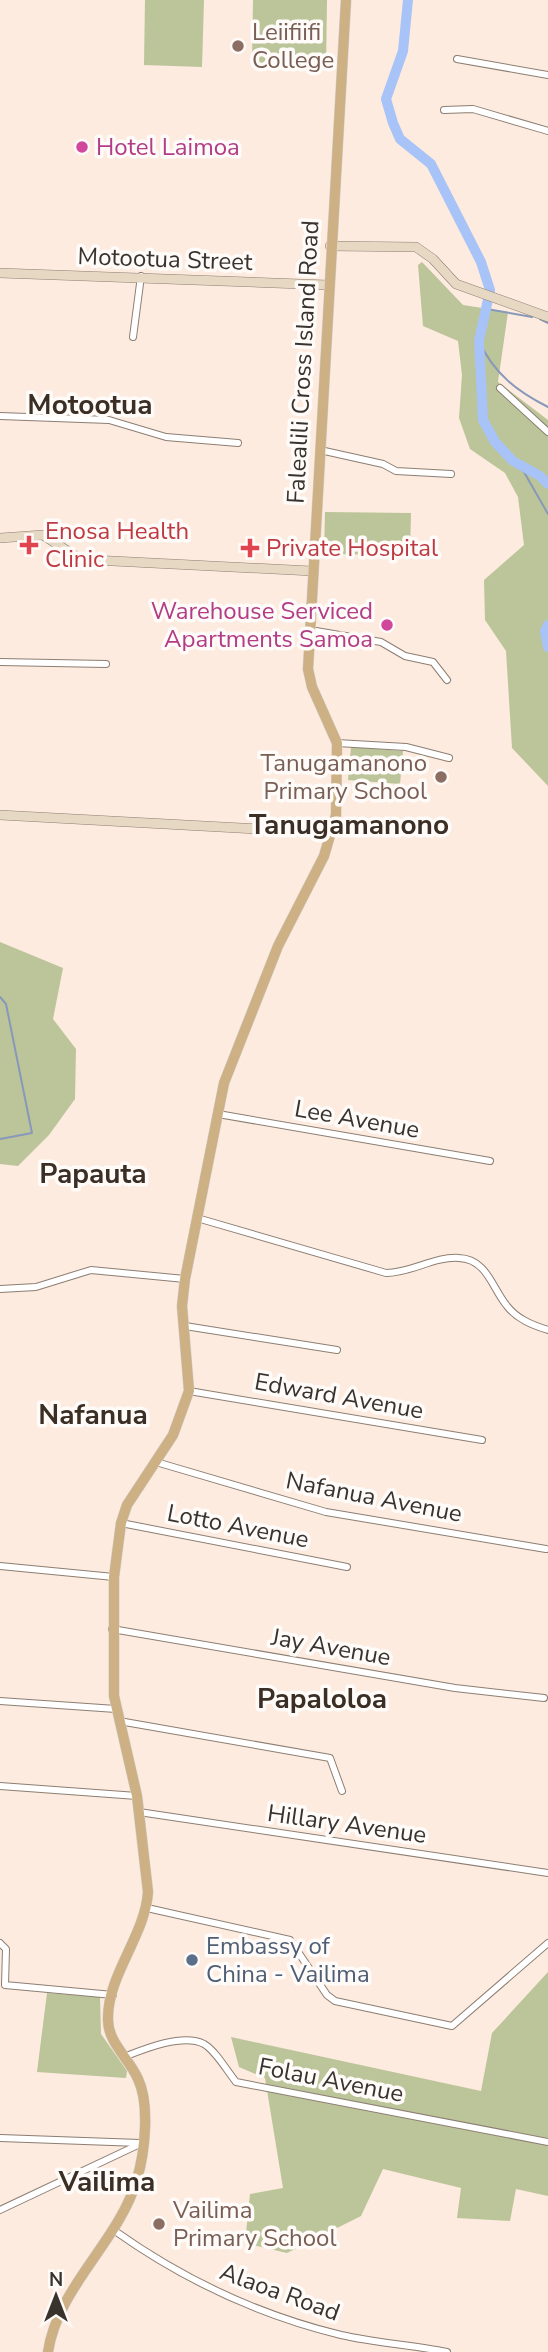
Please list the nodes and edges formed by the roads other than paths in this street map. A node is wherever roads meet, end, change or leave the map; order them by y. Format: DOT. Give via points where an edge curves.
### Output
graph roads {
  1 [pos="346,0"];
  2 [pos="457,59"];
  3 [pos="548,75"];
  4 [pos="444,110"];
  5 [pos="548,131"];
  6 [pos="330,246"];
  7 [pos="0,273"];
  8 [pos="141,276"];
  9 [pos="328,285"];
  10 [pos="548,317"];
  11 [pos="133,337"];
  12 [pos="500,388"];
  13 [pos="0,416"];
  14 [pos="548,432"];
  15 [pos="238,443"];
  16 [pos="320,450"];
  17 [pos="451,474"];
  18 [pos="0,538"];
  19 [pos="312,571"];
  20 [pos="310,630"];
  21 [pos="0,662"];
  22 [pos="106,664"];
  23 [pos="447,680"];
  24 [pos="337,743"];
  25 [pos="449,758"];
  26 [pos="0,815"];
  27 [pos="332,833"];
  28 [pos="218,1114"];
  29 [pos="490,1161"];
  30 [pos="197,1218"];
  31 [pos="185,1279"];
  32 [pos="0,1289"];
  33 [pos="185,1326"];
  34 [pos="548,1330"];
  35 [pos="337,1350"];
  36 [pos="189,1391"];
  37 [pos="482,1440"];
  38 [pos="156,1462"];
  39 [pos="121,1523"];
  40 [pos="546,1549"];
  41 [pos="0,1566"];
  42 [pos="347,1567"];
  43 [pos="114,1577"];
  44 [pos="112,1629"];
  45 [pos="544,1698"];
  46 [pos="0,1701"];
  47 [pos="116,1709"];
  48 [pos="119,1721"];
  49 [pos="0,1786"];
  50 [pos="341,1791"];
  51 [pos="137,1796"];
  52 [pos="139,1812"];
  53 [pos="548,1873"];
  54 [pos="147,1908"];
  55 [pos="0,1943"];
  56 [pos="548,1943"];
  57 [pos="113,1995"];
  58 [pos="124,2057"];
  59 [pos="0,2138"];
  60 [pos="548,2142"];
  61 [pos="142,2143"];
  62 [pos="0,2210"];
  63 [pos="115,2231"];
  64 [pos="48,2352"];
  65 [pos="447,2352"];
  1 -- 6 [label="main road, Falealili Cross Island Road"];
  2 -- 3 [label="street"];
  4 -- 5 [label="street" via="473,109"];
  6 -- 9 [label="main road, Falealili Cross Island Road"];
  6 -- 10 [label="main road" via="416,247 456,284"];
  7 -- 8 [label="main road, Motootua Street"];
  8 -- 9 [label="main road, Motootua Street"];
  8 -- 11 [label="street"];
  9 -- 16 [label="main road, Falealili Cross Island Road"];
  12 -- 14 [label="street"];
  13 -- 15 [label="street" via="109,420 166,438"];
  16 -- 17 [label="street" via="396,471"];
  16 -- 19 [label="main road, Falealili Cross Island Road"];
  18 -- 19 [label="main road" via="43,535 80,559"];
  19 -- 20 [label="main road, Falealili Cross Island Road"];
  20 -- 23 [label="street" via="381,642 405,656 433,662"];
  20 -- 24 [label="main road, Falealili Cross Island Road" via="310,679"];
  21 -- 22 [label="street"];
  24 -- 25 [label="street" via="406,747"];
  24 -- 27 [label="main road, Falealili Cross Island Road" via="338,799"];
  26 -- 27 [label="main road"];
  27 -- 28 [label="main road, Falealili Cross Island Road" via="248,1018 224,1083"];
  28 -- 29 [label="street, Lee Avenue"];
  28 -- 30 [label="main road, Falealili Cross Island Road"];
  30 -- 31 [label="main road, Falealili Cross Island Road"];
  30 -- 34 [label="street" via="386,1273 403,1273 448,1259 471,1260 484,1269 507,1306 526,1322"];
  31 -- 32 [label="street" via="92,1270 36,1287"];
  31 -- 33 [label="main road, Falealili Cross Island Road"];
  33 -- 35 [label="street"];
  33 -- 36 [label="main road, Falealili Cross Island Road"];
  36 -- 37 [label="street, Edward Avenue"];
  36 -- 38 [label="main road, Falealili Cross Island Road" via="173,1435"];
  38 -- 39 [label="main road, Falealili Cross Island Road" via="127,1505"];
  38 -- 40 [label="street, Nafanua Avenue" via="326,1512"];
  39 -- 42 [label="street, Lotto Avenue"];
  39 -- 43 [label="main road, Falealili Cross Island Road"];
  41 -- 43 [label="street"];
  43 -- 44 [label="main road, Falealili Cross Island Road"];
  44 -- 45 [label="street, Jay Avenue" via="455,1688"];
  44 -- 47 [label="main road, Falealili Cross Island Road"];
  46 -- 47 [label="street"];
  47 -- 48 [label="main road, Falealili Cross Island Road"];
  48 -- 50 [label="street" via="330,1758"];
  48 -- 51 [label="main road, Falealili Cross Island Road"];
  49 -- 51 [label="street"];
  51 -- 52 [label="main road, Falealili Cross Island Road"];
  52 -- 53 [label="street, Hillary Avenue"];
  52 -- 54 [label="main road, Falealili Cross Island Road"];
  54 -- 56 [label="street" via="290,1940 331,1999 452,2026"];
  54 -- 57 [label="main road, Falealili Cross Island Road"];
  55 -- 57 [label="street" via="6,1949 5,1985"];
  57 -- 58 [label="main road, Falealili Cross Island Road" via="108,2027"];
  58 -- 60 [label="street, Folau Avenue" via="167,2042 198,2042 206,2045 236,2082"];
  58 -- 61 [label="main road, Falealili Cross Island Road" via="142,2089"];
  59 -- 61 [label="street"];
  61 -- 62 [label="street"];
  61 -- 63 [label="main road, Falealili Cross Island Road" via="138,2177"];
  63 -- 64 [label="main road, Falealili Cross Island Road" via="67,2300"];
  63 -- 65 [label="street, Alaoa Road" via="161,2264 237,2301 340,2334"];
}
